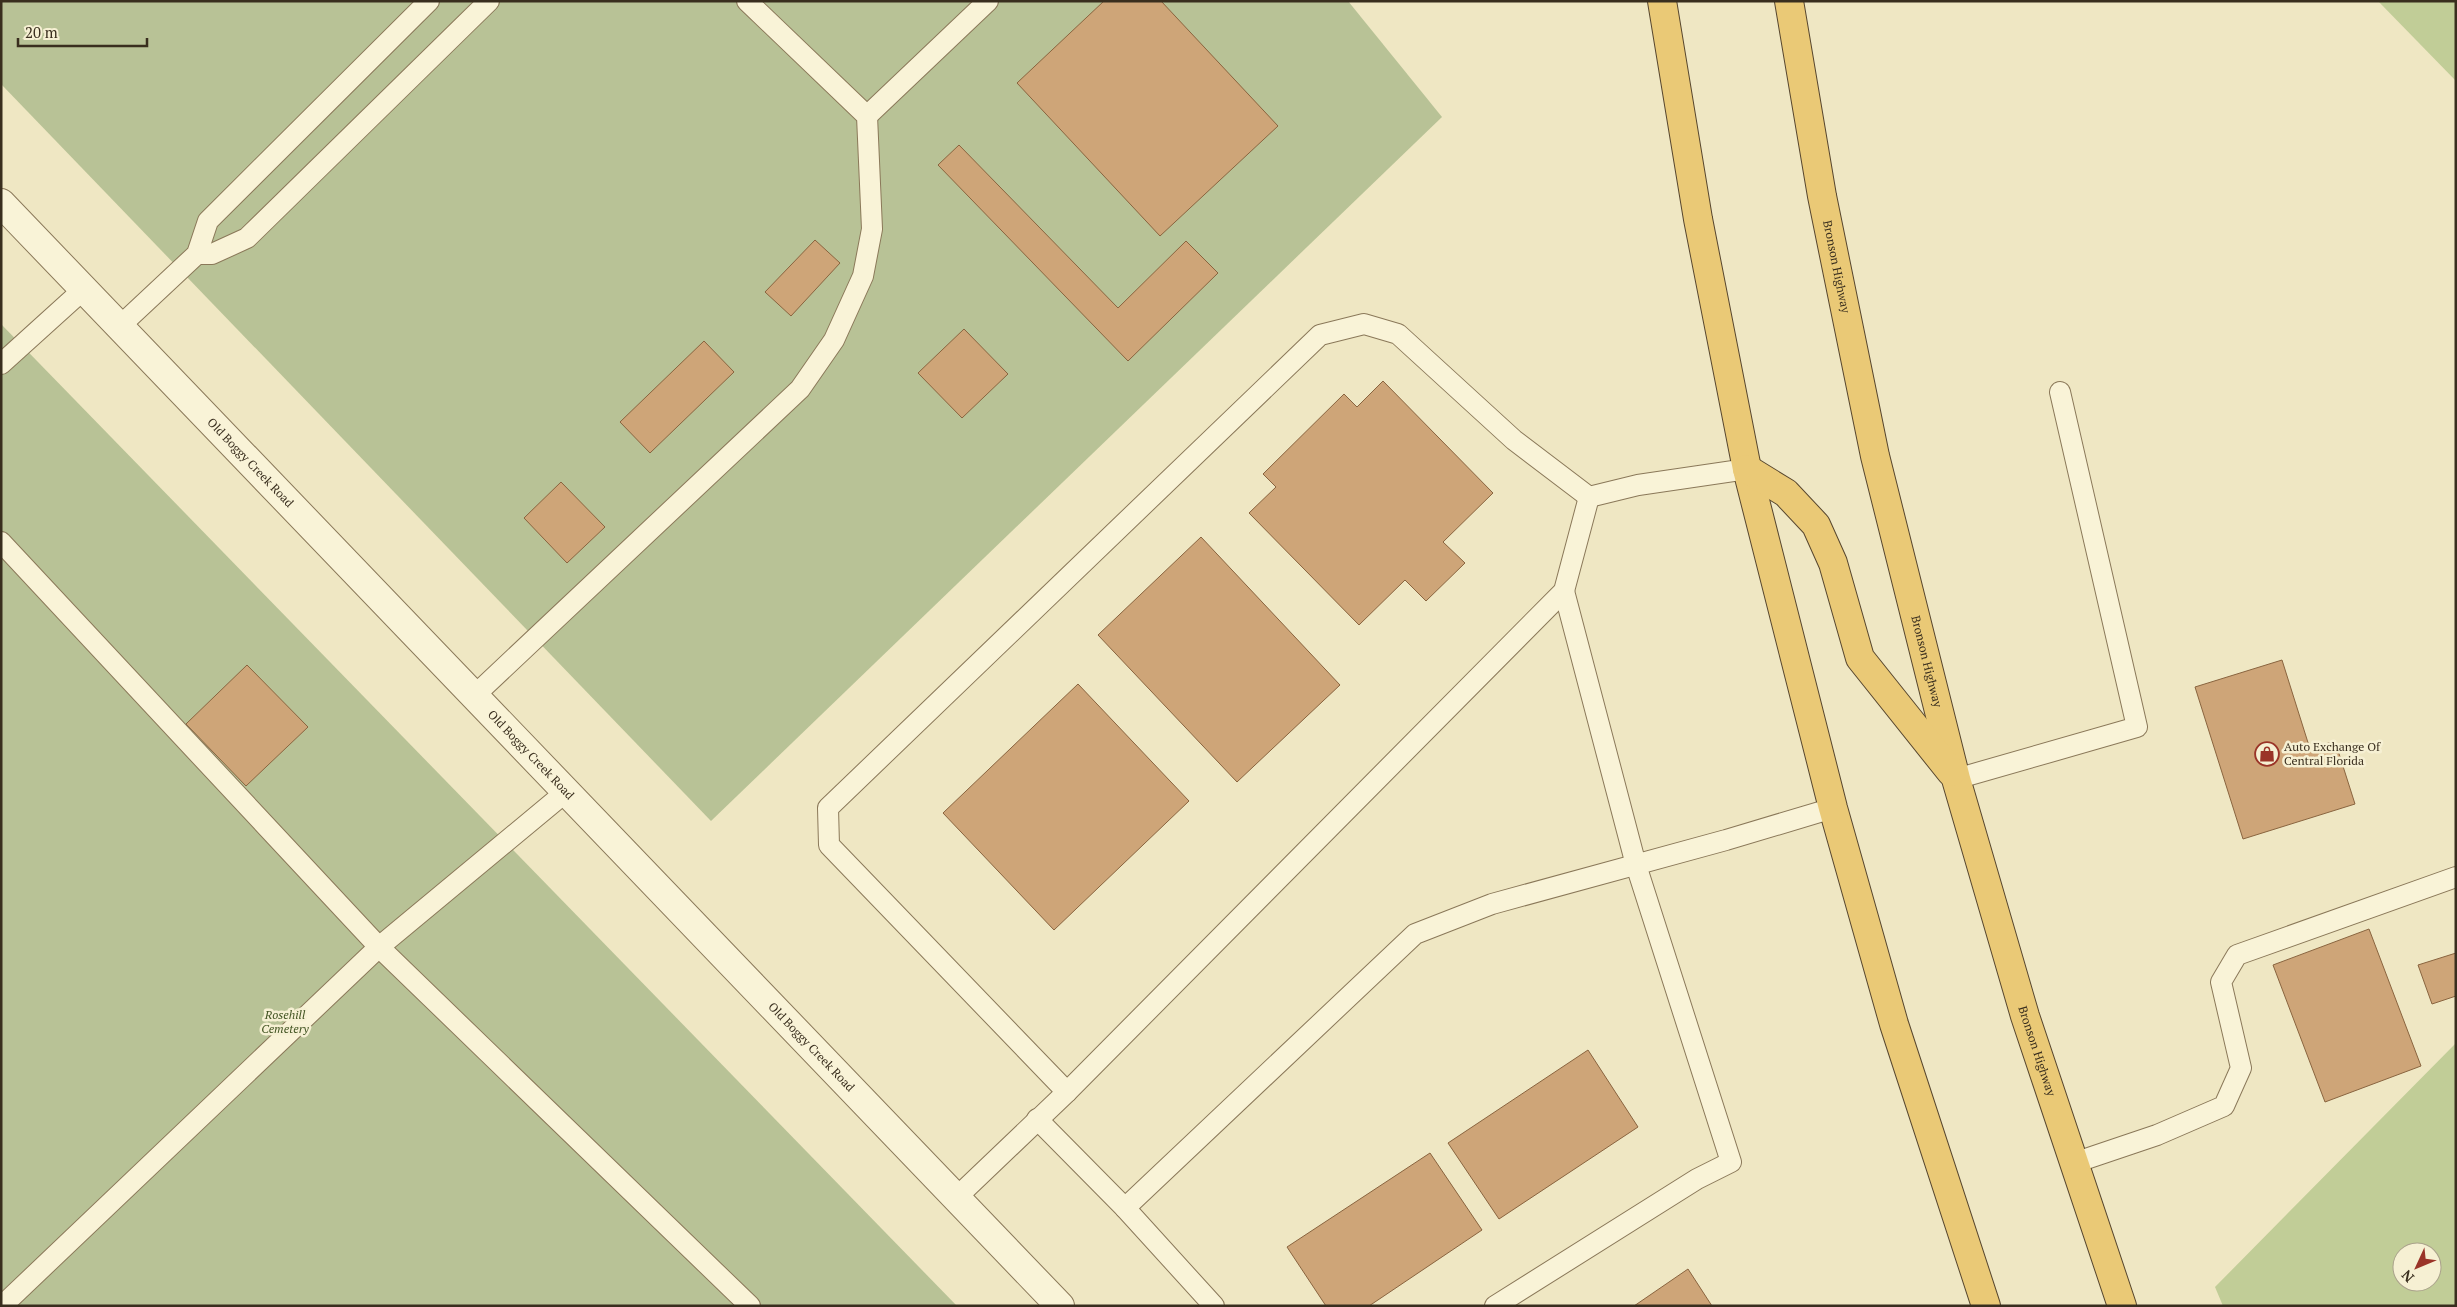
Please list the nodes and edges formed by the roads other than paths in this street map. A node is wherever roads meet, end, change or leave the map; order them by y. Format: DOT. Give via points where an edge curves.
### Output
graph roads {
  1 [pos="429,1"];
  2 [pos="489,1"];
  3 [pos="747,1"];
  4 [pos="988,1"];
  5 [pos="1662,1"];
  6 [pos="1789,1"];
  7 [pos="867,116"];
  8 [pos="1,203"];
  9 [pos="198,254"];
  10 [pos="84,289"];
  11 [pos="120,326"];
  12 [pos="1,364"];
  13 [pos="2060,392"];
  14 [pos="1747,469"];
  15 [pos="1588,497"];
  16 [pos="1,542"];
  17 [pos="1564,591"];
  18 [pos="474,696"];
  19 [pos="1956,779"];
  20 [pos="567,792"];
  21 [pos="1833,808"];
  22 [pos="1636,865"];
  23 [pos="2456,877"];
  24 [pos="379,947"];
  25 [pos="1067,1092"];
  26 [pos="1037,1120"];
  27 [pos="2074,1163"];
  28 [pos="957,1197"];
  29 [pos="1125,1208"];
  30 [pos="1048,1302"];
  31 [pos="2,1306"];
  32 [pos="750,1306"];
  33 [pos="1214,1306"];
  34 [pos="1495,1306"];
  35 [pos="1986,1306"];
  36 [pos="2122,1306"];
  1 -- 9 [label="lane" via="208,221"];
  2 -- 9 [label="lane" via="247,238 212,254"];
  3 -- 7 [label="lane"];
  4 -- 7 [label="lane"];
  5 -- 14 [label="highway" via="1698,219"];
  6 -- 19 [label="highway, Bronson Highway" via="1822,196 1875,456"];
  7 -- 18 [label="lane" via="872,229 863,276 834,340 800,389"];
  8 -- 10 [label="street, Old Boggy Creek Road"];
  9 -- 11 [label="lane"];
  10 -- 11 [label="street, Old Boggy Creek Road"];
  10 -- 12 [label="lane"];
  11 -- 18 [label="street, Old Boggy Creek Road"];
  13 -- 19 [label="lane" via="2137,727"];
  14 -- 15 [label="lane" via="1638,485"];
  14 -- 19 [label="highway" via="1786,493 1816,525 1833,563 1860,658"];
  14 -- 21 [label="highway"];
  15 -- 17 [label="lane"];
  15 -- 25 [label="lane" via="1514,440 1398,334 1364,324 1320,335 828,808 829,844"];
  16 -- 24 [label="lane"];
  17 -- 22 [label="lane"];
  17 -- 25 [label="lane"];
  18 -- 20 [label="street, Old Boggy Creek Road"];
  19 -- 27 [label="highway, Bronson Highway" via="2025,1016"];
  20 -- 24 [label="lane"];
  20 -- 28 [label="street, Old Boggy Creek Road"];
  21 -- 22 [label="lane"];
  21 -- 35 [label="highway" via="1894,1024"];
  22 -- 29 [label="lane" via="1492,904 1414,934"];
  22 -- 34 [label="lane" via="1731,1162 1697,1179"];
  23 -- 27 [label="lane" via="2237,955 2221,982 2241,1068 2224,1106 2158,1135"];
  24 -- 31 [label="lane"];
  24 -- 32 [label="lane"];
  25 -- 26 [label="lane"];
  26 -- 28 [label="lane"];
  26 -- 29 [label="lane"];
  27 -- 36 [label="highway, Bronson Highway"];
  28 -- 30 [label="street, Old Boggy Creek Road"];
  29 -- 33 [label="lane"];
}
